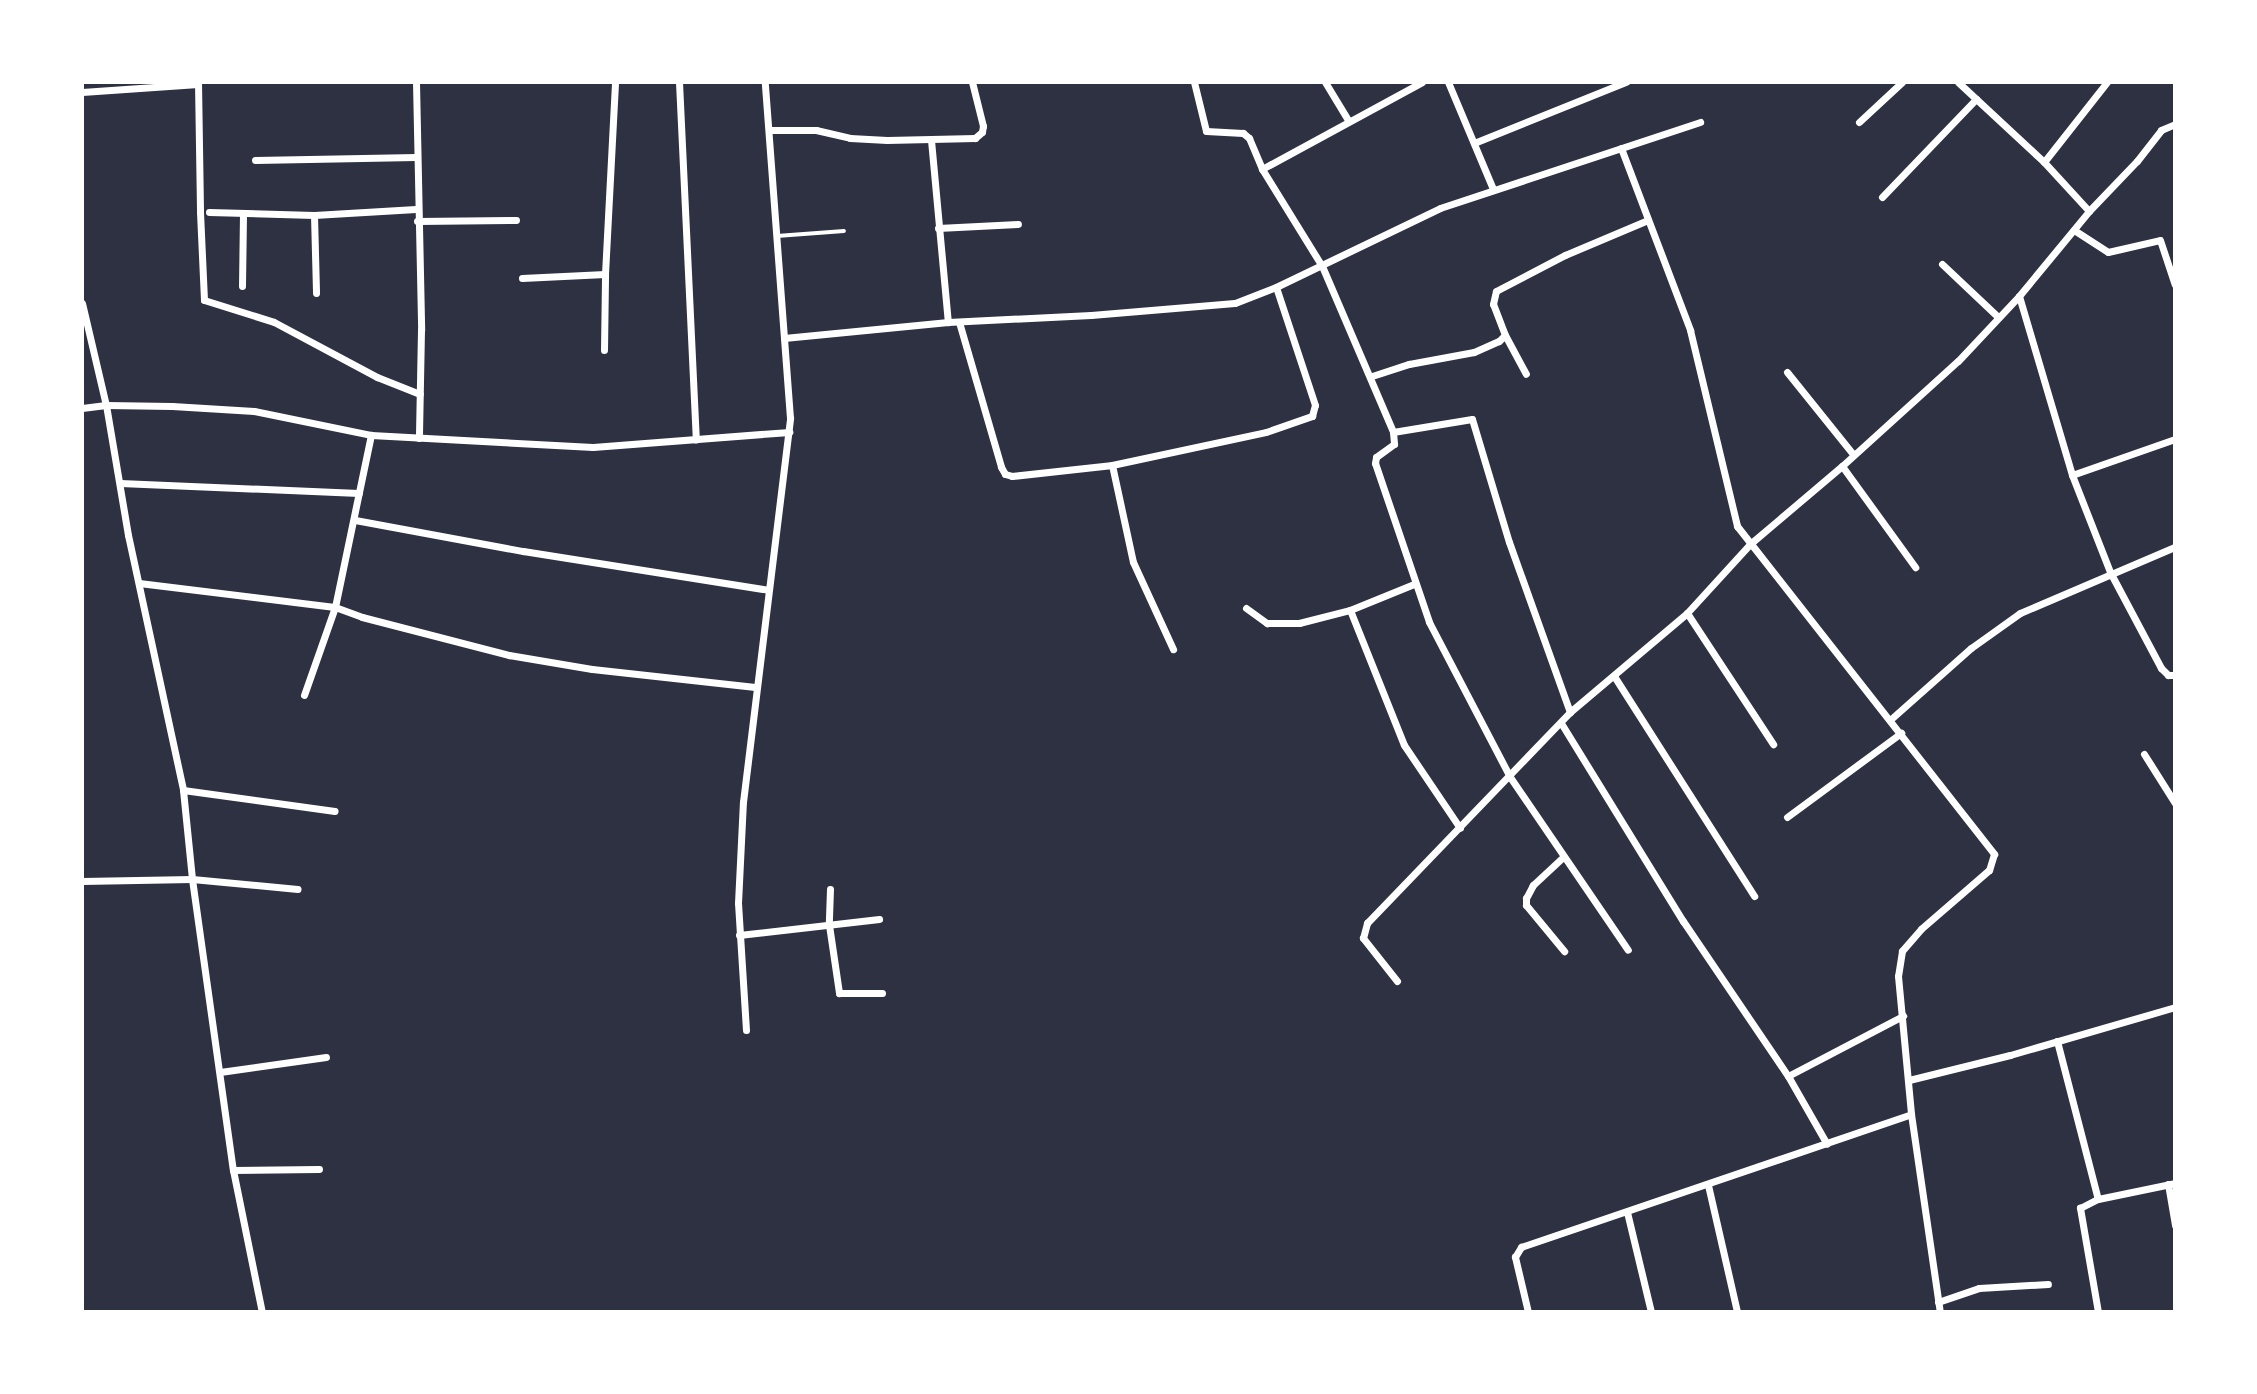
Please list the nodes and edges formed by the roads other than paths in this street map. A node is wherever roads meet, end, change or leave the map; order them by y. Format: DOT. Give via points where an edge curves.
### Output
graph roads {
  1 [pos="416,82"];
  2 [pos="615,82"];
  3 [pos="679,82"];
  4 [pos="765,82"];
  5 [pos="972,82"];
  6 [pos="1194,82"];
  7 [pos="1325,82"];
  8 [pos="1422,82"];
  9 [pos="1448,82"];
  10 [pos="1626,82"];
  11 [pos="1902,82"];
  12 [pos="1958,82"];
  13 [pos="2106,82"];
  14 [pos="198,83"];
  15 [pos="82,92"];
  16 [pos="1976,99"];
  17 [pos="1348,120"];
  18 [pos="1700,122"];
  19 [pos="1859,122"];
  20 [pos="2175,124"];
  21 [pos="769,130"];
  22 [pos="931,140"];
  23 [pos="1475,143"];
  24 [pos="1621,148"];
  25 [pos="416,157"];
  26 [pos="254,160"];
  27 [pos="2044,162"];
  28 [pos="1262,169"];
  29 [pos="1493,189"];
  30 [pos="1882,197"];
  31 [pos="416,209"];
  32 [pos="2089,211"];
  33 [pos="209,212"];
  34 [pos="243,214"];
  35 [pos="314,215"];
  36 [pos="516,220"];
  37 [pos="1648,220"];
  38 [pos="417,221"];
  39 [pos="1018,224"];
  40 [pos="938,228"];
  41 [pos="2074,230"];
  42 [pos="844,231"];
  43 [pos="775,237"];
  44 [pos="1942,264"];
  45 [pos="1322,265"];
  46 [pos="605,274"];
  47 [pos="522,278"];
  48 [pos="2175,285"];
  49 [pos="242,286"];
  50 [pos="1276,287"];
  51 [pos="316,293"];
  52 [pos="2019,296"];
  53 [pos="82,303"];
  54 [pos="1998,317"];
  55 [pos="948,322"];
  56 [pos="960,322"];
  57 [pos="1505,335"];
  58 [pos="784,338"];
  59 [pos="604,351"];
  60 [pos="1787,372"];
  61 [pos="1526,374"];
  62 [pos="1372,376"];
  63 [pos="420,394"];
  64 [pos="106,405"];
  65 [pos="82,408"];
  66 [pos="789,432"];
  67 [pos="1393,432"];
  68 [pos="371,435"];
  69 [pos="419,438"];
  70 [pos="2175,439"];
  71 [pos="696,440"];
  72 [pos="1853,454"];
  73 [pos="1112,465"];
  74 [pos="1842,466"];
  75 [pos="2072,475"];
  76 [pos="120,483"];
  77 [pos="359,493"];
  78 [pos="355,520"];
  79 [pos="1750,544"];
  80 [pos="2175,547"];
  81 [pos="1915,567"];
  82 [pos="2109,572"];
  83 [pos="139,583"];
  84 [pos="1414,584"];
  85 [pos="768,590"];
  86 [pos="335,607"];
  87 [pos="1246,608"];
  88 [pos="1350,610"];
  89 [pos="1687,612"];
  90 [pos="1173,649"];
  91 [pos="2175,675"];
  92 [pos="1614,676"];
  93 [pos="755,687"];
  94 [pos="304,695"];
  95 [pos="1570,712"];
  96 [pos="1891,719"];
  97 [pos="1561,723"];
  98 [pos="1900,733"];
  99 [pos="1773,744"];
  100 [pos="2144,754"];
  101 [pos="1510,777"];
  102 [pos="183,790"];
  103 [pos="2174,801"];
  104 [pos="335,811"];
  105 [pos="1787,817"];
  106 [pos="1460,828"];
  107 [pos="1562,858"];
  108 [pos="192,879"];
  109 [pos="82,881"];
  110 [pos="298,889"];
  111 [pos="830,889"];
  112 [pos="1754,896"];
  113 [pos="879,919"];
  114 [pos="829,925"];
  115 [pos="739,934"];
  116 [pos="1628,950"];
  117 [pos="1564,951"];
  118 [pos="1397,981"];
  119 [pos="882,993"];
  120 [pos="2175,1007"];
  121 [pos="1903,1016"];
  122 [pos="746,1030"];
  123 [pos="2057,1041"];
  124 [pos="326,1057"];
  125 [pos="220,1072"];
  126 [pos="1788,1076"];
  127 [pos="1909,1080"];
  128 [pos="1911,1114"];
  129 [pos="1827,1143"];
  130 [pos="319,1169"];
  131 [pos="233,1170"];
  132 [pos="2172,1184"];
  133 [pos="1708,1185"];
  134 [pos="2098,1199"];
  135 [pos="1627,1212"];
  136 [pos="2175,1225"];
  137 [pos="2048,1284"];
  138 [pos="1938,1302"];
  139 [pos="262,1312"];
  140 [pos="1528,1312"];
  141 [pos="1651,1312"];
  142 [pos="1737,1312"];
  143 [pos="1940,1312"];
  144 [pos="2098,1312"];
  1 -- 25 [label="street"];
  2 -- 46 [label="street"];
  3 -- 71 [label="street"];
  4 -- 21 [label="street"];
  5 -- 22 [label="street" via="983,126 979,136"];
  6 -- 28 [label="street" via="1207,133 1246,135"];
  7 -- 17 [label="street"];
  8 -- 17 [label="street"];
  9 -- 23 [label="street"];
  10 -- 23 [label="street"];
  11 -- 19 [label="street"];
  12 -- 16 [label="street"];
  13 -- 27 [label="street"];
  14 -- 15 [label="street"];
  14 -- 63 [label="street" via="205,300 274,322 365,371"];
  16 -- 27 [label="street"];
  16 -- 30 [label="street"];
  17 -- 28 [label="street"];
  18 -- 24 [label="street"];
  20 -- 32 [label="street" via="2161,130"];
  21 -- 22 [label="street" via="816,130 874,140"];
  21 -- 43 [label="street"];
  22 -- 40 [label="street"];
  23 -- 29 [label="street"];
  24 -- 29 [label="street"];
  24 -- 37 [label="street"];
  25 -- 26 [label="street"];
  25 -- 31 [label="street"];
  27 -- 32 [label="street"];
  28 -- 45 [label="street"];
  29 -- 45 [label="street" via="1404,224"];
  31 -- 35 [label="street"];
  31 -- 38 [label="street"];
  32 -- 41 [label="street"];
  33 -- 34 [label="street"];
  34 -- 35 [label="street"];
  34 -- 49 [label="street"];
  35 -- 51 [label="street"];
  36 -- 38 [label="street"];
  37 -- 57 [label="street" via="1496,291 1493,304"];
  37 -- 79 [label="street" via="1690,330 1732,512"];
  38 -- 63 [label="street"];
  39 -- 40 [label="street"];
  40 -- 55 [label="street"];
  41 -- 48 [label="street" via="2108,252 2160,240"];
  41 -- 52 [label="street"];
  42 -- 43 [label="lane"];
  43 -- 58 [label="street"];
  44 -- 54 [label="street"];
  45 -- 50 [label="street"];
  45 -- 62 [label="street"];
  46 -- 47 [label="street"];
  46 -- 59 [label="street"];
  50 -- 56 [label="street" via="1251,298 1214,305"];
  50 -- 73 [label="street" via="1315,405 1312,416 1266,432"];
  52 -- 54 [label="street"];
  52 -- 75 [label="street"];
  53 -- 64 [label="street"];
  54 -- 72 [label="street" via="1958,361"];
  55 -- 56 [label="street"];
  55 -- 58 [label="street"];
  56 -- 73 [label="street" via="1005,474 1012,477"];
  57 -- 61 [label="street"];
  57 -- 62 [label="street" via="1474,352"];
  58 -- 66 [label="street"];
  60 -- 72 [label="street"];
  62 -- 67 [label="street"];
  63 -- 69 [label="street"];
  64 -- 65 [label="street"];
  64 -- 68 [label="street" via="254,411"];
  64 -- 76 [label="street"];
  66 -- 71 [label="street"];
  66 -- 85 [label="street"];
  67 -- 84 [label="street" via="1394,444 1376,457 1375,463"];
  67 -- 95 [label="street" via="1472,419 1508,542"];
  68 -- 69 [label="street"];
  68 -- 77 [label="street"];
  69 -- 71 [label="street" via="593,447"];
  70 -- 75 [label="street"];
  72 -- 74 [label="street"];
  73 -- 90 [label="street" via="1133,562"];
  74 -- 79 [label="street"];
  74 -- 81 [label="street"];
  75 -- 82 [label="street"];
  76 -- 77 [label="street"];
  76 -- 83 [label="street"];
  77 -- 78 [label="street"];
  78 -- 85 [label="street"];
  78 -- 86 [label="street"];
  79 -- 89 [label="street"];
  79 -- 96 [label="street"];
  80 -- 82 [label="street"];
  82 -- 91 [label="street" via="2161,668"];
  82 -- 96 [label="street" via="2020,612 1971,648"];
  83 -- 86 [label="street"];
  83 -- 102 [label="street"];
  84 -- 88 [label="street"];
  84 -- 101 [label="street"];
  85 -- 93 [label="street"];
  86 -- 93 [label="street" via="509,655"];
  86 -- 94 [label="street"];
  87 -- 88 [label="street" via="1260,621 1282,624"];
  88 -- 106 [label="street" via="1404,745"];
  89 -- 92 [label="street"];
  89 -- 99 [label="street"];
  92 -- 95 [label="street"];
  92 -- 112 [label="street"];
  93 -- 115 [label="street" via="740,854"];
  95 -- 97 [label="street"];
  96 -- 98 [label="street"];
  97 -- 101 [label="street"];
  97 -- 126 [label="street" via="1690,932"];
  98 -- 105 [label="street"];
  98 -- 121 [label="street" via="1994,854 1992,866 1902,951 1898,976"];
  100 -- 103 [label="street"];
  101 -- 106 [label="street"];
  101 -- 107 [label="street"];
  102 -- 104 [label="street"];
  102 -- 108 [label="street"];
  106 -- 118 [label="street" via="1363,928 1363,938"];
  107 -- 116 [label="street"];
  107 -- 117 [label="street" via="1526,898"];
  108 -- 109 [label="street"];
  108 -- 110 [label="street"];
  108 -- 125 [label="street"];
  111 -- 114 [label="street"];
  113 -- 114 [label="street"];
  114 -- 115 [label="street"];
  114 -- 119 [label="street" via="839,993"];
  115 -- 122 [label="street"];
  120 -- 123 [label="street"];
  121 -- 126 [label="street"];
  121 -- 127 [label="street"];
  123 -- 127 [label="street"];
  123 -- 134 [label="street"];
  124 -- 125 [label="street"];
  125 -- 131 [label="street"];
  126 -- 129 [label="street"];
  127 -- 128 [label="street"];
  128 -- 129 [label="street"];
  128 -- 138 [label="street"];
  129 -- 133 [label="street"];
  130 -- 131 [label="street"];
  131 -- 139 [label="street"];
  132 -- 134 [label="street"];
  132 -- 136 [label="street"];
  133 -- 135 [label="street"];
  133 -- 142 [label="street"];
  134 -- 144 [label="street" via="2080,1208"];
  135 -- 140 [label="street" via="1518,1250 1516,1264"];
  135 -- 141 [label="street"];
  137 -- 138 [label="street" via="1979,1287"];
  138 -- 143 [label="street"];
}
